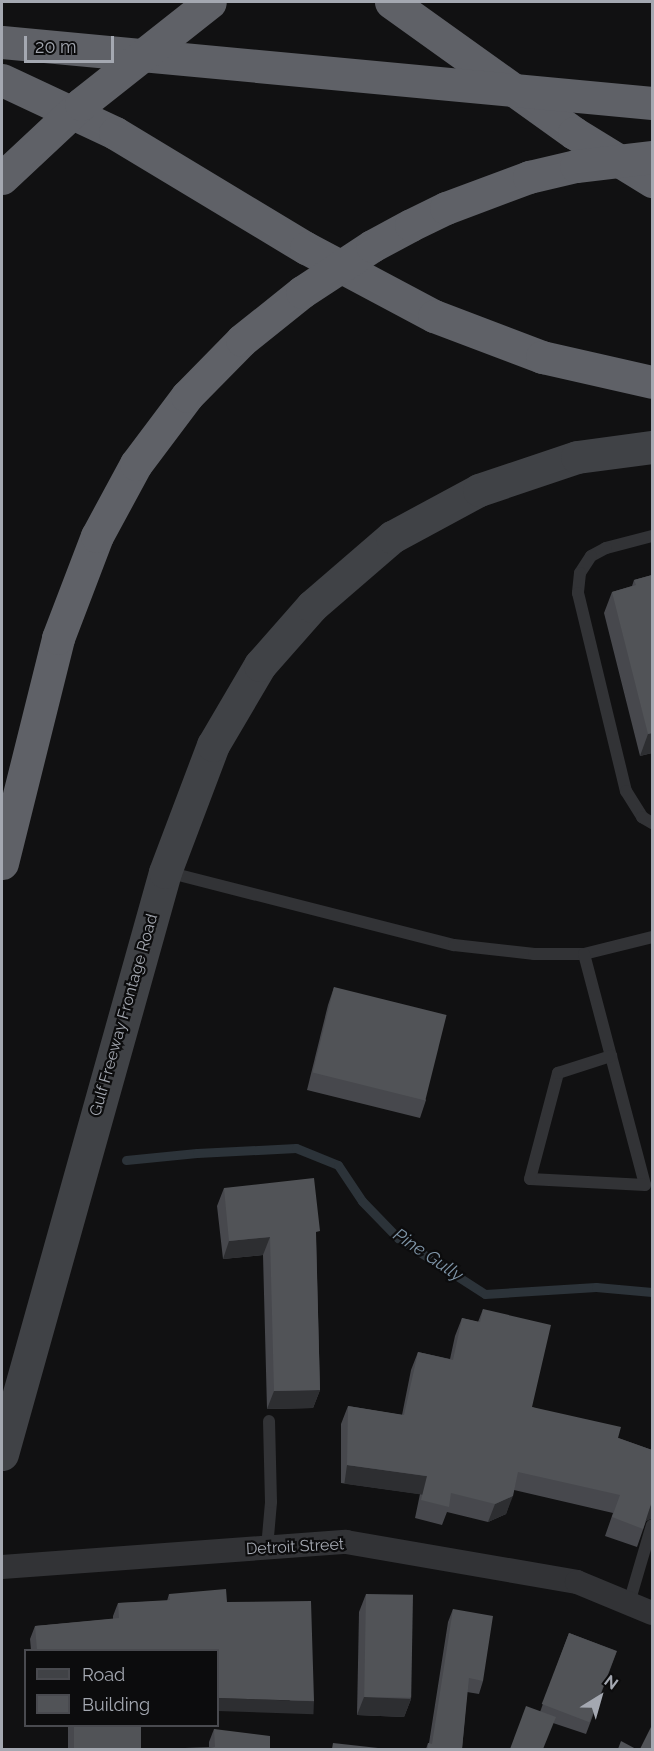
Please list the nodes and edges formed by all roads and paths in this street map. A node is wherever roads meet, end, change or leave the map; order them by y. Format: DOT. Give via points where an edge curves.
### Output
graph roads {
  1 [pos="210,2"];
  2 [pos="391,2"];
  3 [pos="2,42"];
  4 [pos="2,80"];
  5 [pos="652,103"];
  6 [pos="652,157"];
  7 [pos="2,178"];
  8 [pos="652,181"];
  9 [pos="652,382"];
  10 [pos="652,447"];
  11 [pos="652,536"];
  12 [pos="652,823"];
  13 [pos="2,863"];
  14 [pos="165,872"];
  15 [pos="652,937"];
  16 [pos="584,954"];
  17 [pos="611,1056"];
  18 [pos="269,1421"];
  19 [pos="2,1454"];
  20 [pos="652,1525"];
  21 [pos="267,1548"];
  22 [pos="2,1568"];
  23 [pos="629,1603"];
  24 [pos="652,1613"];
  1 -- 7 [label="highway" via="81,104"];
  2 -- 8 [label="highway" via="574,133"];
  3 -- 5 [label="highway"];
  4 -- 9 [label="highway" via="115,134 306,248 434,316 542,357"];
  6 -- 13 [label="highway" via="595,163 529,177 446,208 372,246 302,292 242,340 187,396 136,464 97,536 58,638"];
  10 -- 14 [label="main road, Gulf Freeway Frontage Road" via="577,457 479,490 392,537 312,606 260,665 213,745"];
  11 -- 12 [label="lane" via="591,556 580,573 578,593 626,791 633,806"];
  14 -- 16 [label="lane" via="454,945 534,954"];
  14 -- 19 [label="main road, Gulf Freeway Frontage Road"];
  15 -- 16 [label="lane"];
  16 -- 17 [label="lane"];
  17 -- 17 [label="lane" via="558,1073 530,1179 645,1185"];
  18 -- 21 [label="lane" via="271,1502"];
  20 -- 23 [label="lane"];
  21 -- 22 [label="street, Detroit Street"];
  21 -- 23 [label="street, Detroit Street" via="346,1542 576,1582"];
  23 -- 24 [label="street, Detroit Street"];
}
